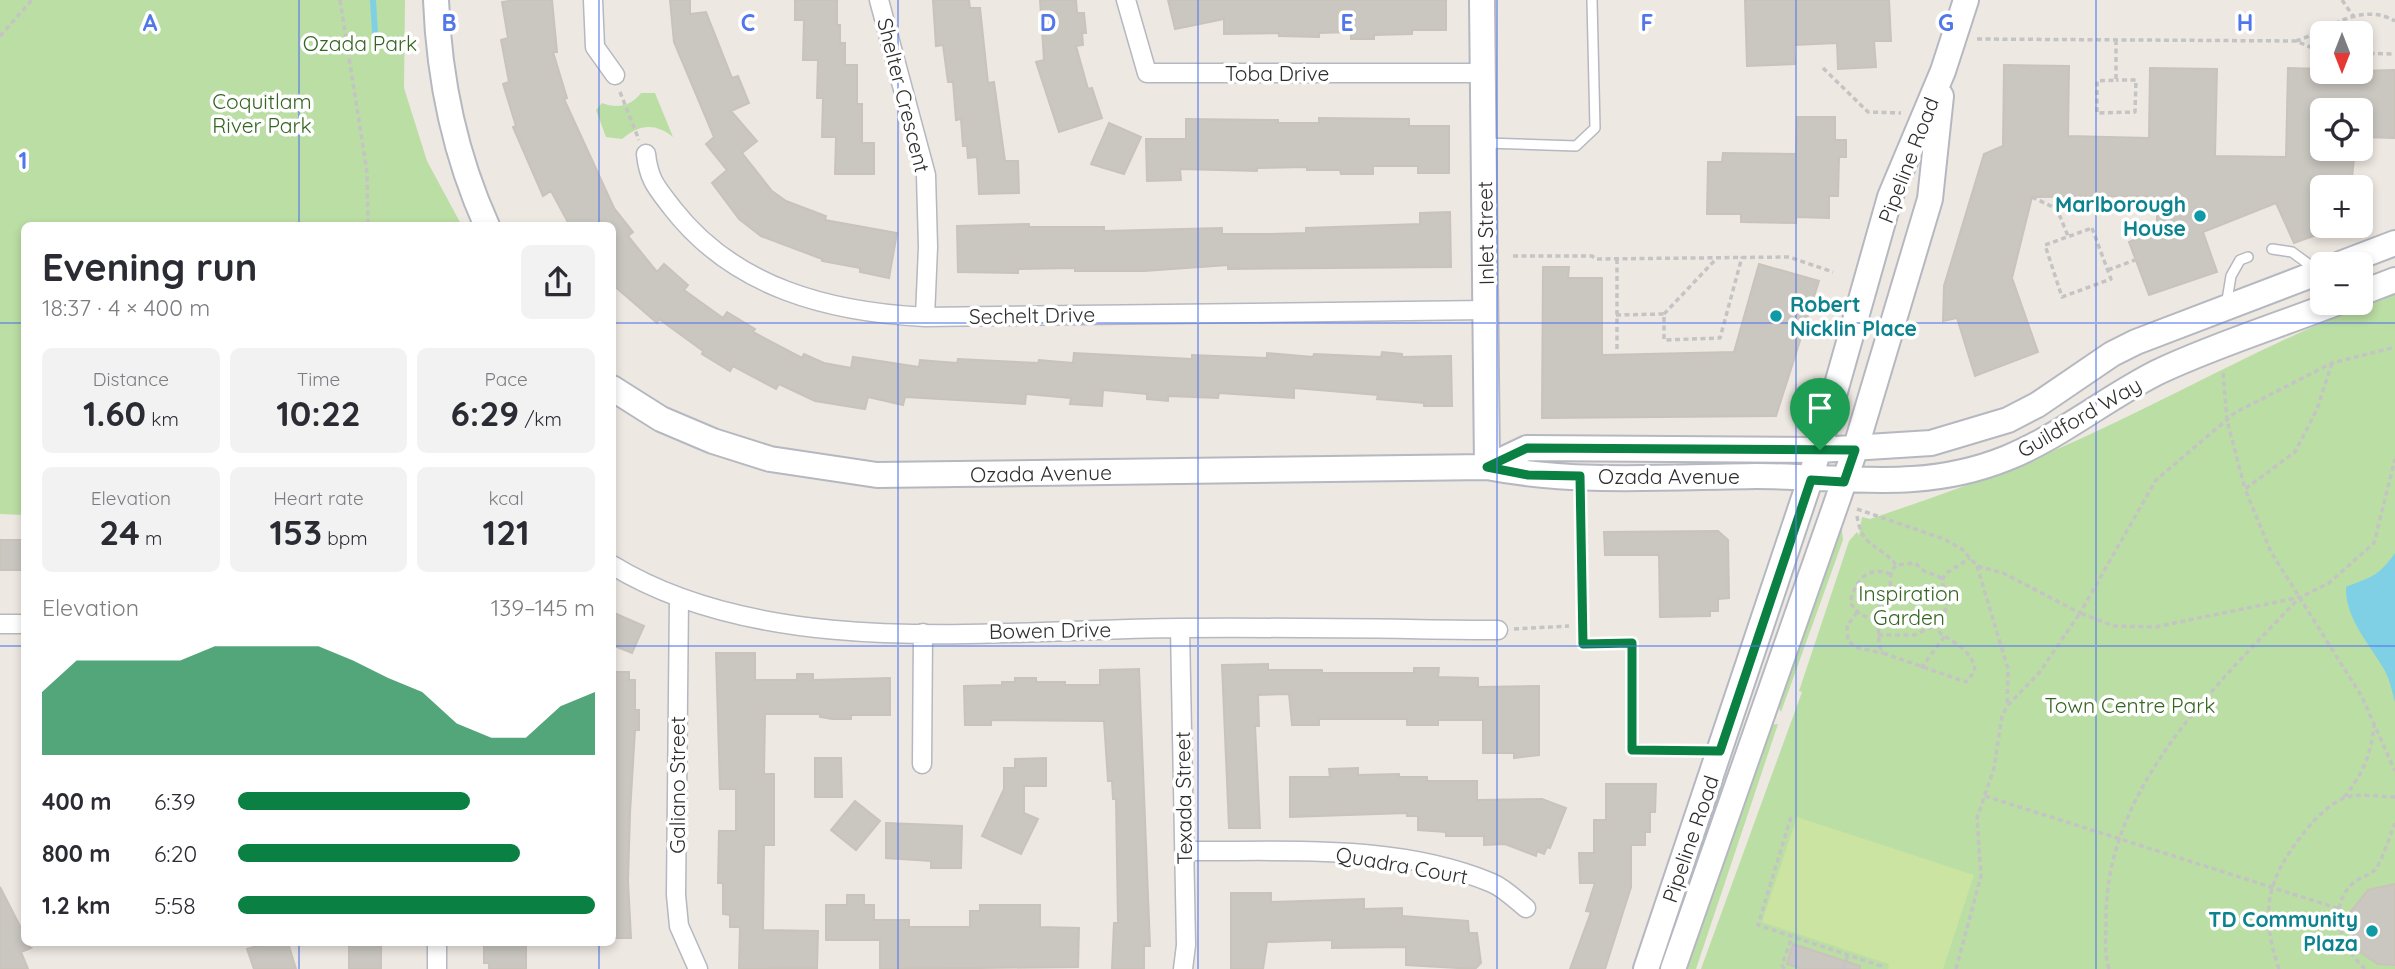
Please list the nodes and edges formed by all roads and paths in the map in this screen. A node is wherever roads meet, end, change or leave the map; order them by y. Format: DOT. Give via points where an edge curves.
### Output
graph roads {
  1 [pos="32,0"];
  2 [pos="340,0"];
  3 [pos="436,0"];
  4 [pos="593,0"];
  5 [pos="879,0"];
  6 [pos="1126,0"];
  7 [pos="1482,0"];
  8 [pos="1592,0"];
  9 [pos="1966,0"];
  10 [pos="2342,0"];
  11 [pos="2353,16"];
  12 [pos="2395,21"];
  13 [pos="0,36"];
  14 [pos="1954,38"];
  15 [pos="2116,40"];
  16 [pos="2296,41"];
  17 [pos="2310,47"];
  18 [pos="2373,53"];
  19 [pos="2395,54"];
  20 [pos="1823,68"];
  21 [pos="1943,71"];
  22 [pos="1483,73"];
  23 [pos="615,75"];
  24 [pos="2116,80"];
  25 [pos="1901,113"];
  26 [pos="1484,143"];
  27 [pos="646,154"];
  28 [pos="2032,197"];
  29 [pos="368,222"];
  30 [pos="485,222"];
  31 [pos="2067,236"];
  32 [pos="2395,243"];
  33 [pos="2272,249"];
  34 [pos="2371,252"];
  35 [pos="1513,256"];
  36 [pos="1742,257"];
  37 [pos="2248,257"];
  38 [pos="1617,258"];
  39 [pos="1717,258"];
  40 [pos="2135,260"];
  41 [pos="2310,261"];
  42 [pos="2108,270"];
  43 [pos="1833,272"];
  44 [pos="2310,275"];
  45 [pos="2395,280"];
  46 [pos="2373,288"];
  47 [pos="2227,307"];
  48 [pos="1486,310"];
  49 [pos="2310,313"];
  50 [pos="1664,314"];
  51 [pos="1616,315"];
  52 [pos="925,317"];
  53 [pos="2395,347"];
  54 [pos="1617,349"];
  55 [pos="2332,363"];
  56 [pos="2222,373"];
  57 [pos="616,391"];
  58 [pos="2227,420"];
  59 [pos="1820,450"];
  60 [pos="1855,450"];
  61 [pos="2395,459"];
  62 [pos="1487,467"];
  63 [pos="1580,476"];
  64 [pos="1811,480"];
  65 [pos="1844,482"];
  66 [pos="2245,489"];
  67 [pos="1856,506"];
  68 [pos="1857,516"];
  69 [pos="1970,558"];
  70 [pos="1896,565"];
  71 [pos="1977,566"];
  72 [pos="616,567"];
  73 [pos="1891,575"];
  74 [pos="1942,578"];
  75 [pos="679,597"];
  76 [pos="2301,597"];
  77 [pos="1857,612"];
  78 [pos="2080,613"];
  79 [pos="1903,619"];
  80 [pos="1877,621"];
  81 [pos="0,624"];
  82 [pos="21,624"];
  83 [pos="1937,624"];
  84 [pos="1582,626"];
  85 [pos="1180,628"];
  86 [pos="1498,630"];
  87 [pos="923,633"];
  88 [pos="1878,635"];
  89 [pos="1945,636"];
  90 [pos="1883,653"];
  91 [pos="1920,668"];
  92 [pos="2007,706"];
  93 [pos="2374,723"];
  94 [pos="1720,751"];
  95 [pos="922,764"];
  96 [pos="2395,771"];
  97 [pos="1985,795"];
  98 [pos="2343,797"];
  99 [pos="2395,797"];
  100 [pos="1791,817"];
  101 [pos="2395,823"];
  102 [pos="2118,840"];
  103 [pos="1185,851"];
  104 [pos="2270,887"];
  105 [pos="1526,908"];
  106 [pos="2340,909"];
  107 [pos="1792,937"];
  108 [pos="437,946"];
  109 [pos="1848,955"];
  110 [pos="437,969"];
  111 [pos="698,969"];
  112 [pos="1183,969"];
  113 [pos="1646,969"];
  114 [pos="1673,969"];
  115 [pos="1784,969"];
  116 [pos="1843,969"];
  117 [pos="1881,969"];
  118 [pos="1955,969"];
  119 [pos="2109,969"];
  120 [pos="2278,969"];
  121 [pos="2365,969"];
  1 -- 13 [label="path"];
  2 -- 29 [label="path" via="367,172"];
  3 -- 30 [label="main road" via="446,106"];
  4 -- 23 [label="street" via="595,47"];
  5 -- 52 [label="street, Shelter Crescent" via="926,175"];
  6 -- 22 [label="street, Toba Drive" via="1147,73"];
  7 -- 22 [label="main road, Inlet Street"];
  8 -- 26 [label="lane" via="1595,128 1576,146"];
  9 -- 14 [label="main road, Pipeline Road"];
  10 -- 11 [label="path"];
  11 -- 12 [label="path" via="2384,15"];
  11 -- 16 [label="path"];
  14 -- 15 [label="path"];
  14 -- 21 [label="main road, Pipeline Road"];
  15 -- 16 [label="path"];
  15 -- 24 [label="path"];
  16 -- 17 [label="path"];
  18 -- 19 [label="path"];
  20 -- 25 [label="path" via="1868,112"];
  21 -- 59 [label="main road, Pipeline Road" via="1890,197"];
  21 -- 60 [label="main road, Pipeline Road" via="1930,199"];
  22 -- 26 [label="main road, Inlet Street"];
  23 -- 27 [label="path" via="623,105"];
  24 -- 24 [label="path" via="2097,81 2097,113 2135,112 2136,80"];
  26 -- 48 [label="main road, Inlet Street"];
  27 -- 52 [label="street, Sechelt Drive" via="649,177 686,225 723,258 771,286 826,304 871,314"];
  28 -- 31 [label="path" via="2057,209"];
  31 -- 42 [label="path" via="2092,228"];
  31 -- 42 [label="path" via="2045,245 2062,297 2111,279"];
  32 -- 34 [label="main road, Guildford Way"];
  33 -- 41 [label="lane"];
  35 -- 38 [label="path"];
  36 -- 39 [label="path"];
  36 -- 43 [label="path" via="1789,257"];
  36 -- 50 [label="path" via="1720,338 1664,340"];
  37 -- 47 [label="lane" via="2240,260 2231,276"];
  38 -- 39 [label="path"];
  38 -- 51 [label="path"];
  39 -- 50 [label="path"];
  40 -- 42 [label="path"];
  44 -- 47 [label="main road, Guildford Way"];
  45 -- 46 [label="main road"];
  47 -- 60 [label="main road, Guildford Way" via="2112,354 2008,420 1931,443"];
  48 -- 52 [label="street, Sechelt Drive"];
  48 -- 62 [label="main road, Inlet Street"];
  49 -- 65 [label="main road, Guildford Way" via="2161,371 2006,458 1911,480"];
  50 -- 51 [label="path"];
  51 -- 54 [label="path"];
  53 -- 55 [label="path"];
  55 -- 58 [label="path"];
  55 -- 66 [label="path" via="2317,409 2295,452"];
  56 -- 58 [label="path"];
  57 -- 62 [label="main road, Ozada Avenue" via="661,419 713,441 770,459 877,475"];
  58 -- 66 [label="path"];
  58 -- 78 [label="path" via="2156,481"];
  59 -- 60 [label="main road, Guildford Way"];
  59 -- 62 [label="main road, Ozada Avenue" via="1527,448"];
  59 -- 64 [label="main road, Pipeline Road"];
  60 -- 65 [label="main road, Pipeline Road"];
  61 -- 76 [label="path" via="2374,543 2329,583"];
  62 -- 63 [label="main road, Ozada Avenue" via="1528,475"];
  63 -- 64 [label="main road, Ozada Avenue"];
  63 -- 84 [label="lane"];
  64 -- 65 [label="main road, Guildford Way"];
  64 -- 94 [label="main road, Pipeline Road"];
  65 -- 114 [label="main road, Pipeline Road"];
  66 -- 76 [label="path" via="2271,552"];
  67 -- 69 [label="path" via="1944,539"];
  68 -- 70 [label="path" via="1867,543"];
  69 -- 71 [label="path"];
  69 -- 74 [label="path"];
  70 -- 73 [label="path"];
  70 -- 74 [label="path" via="1915,563"];
  71 -- 78 [label="path" via="2003,573"];
  71 -- 92 [label="path" via="2008,669"];
  72 -- 75 [label="street, Bowen Drive"];
  73 -- 77 [label="path" via="1872,572 1856,583 1850,602"];
  73 -- 80 [label="path"];
  74 -- 83 [label="path" via="1948,605"];
  75 -- 87 [label="street, Bowen Drive" via="763,620 834,631"];
  75 -- 111 [label="street, Galiano Street" via="676,894 680,926"];
  76 -- 78 [label="path" via="2155,627 2114,626"];
  76 -- 93 [label="path"];
  76 -- 102 [label="path" via="2182,726 2148,778"];
  77 -- 80 [label="path"];
  77 -- 90 [label="path" via="1847,626 1848,641"];
  78 -- 92 [label="path" via="2039,673"];
  79 -- 80 [label="path"];
  80 -- 88 [label="path"];
  81 -- 82 [label="street"];
  83 -- 88 [label="path" via="1915,635"];
  83 -- 89 [label="path"];
  84 -- 86 [label="path"];
  84 -- 94 [label="lane" via="1583,644 1632,643 1632,750"];
  85 -- 86 [label="street, Bowen Drive"];
  85 -- 87 [label="street, Bowen Drive"];
  85 -- 103 [label="street, Texada Street"];
  87 -- 95 [label="street"];
  88 -- 90 [label="path"];
  89 -- 91 [label="path"];
  89 -- 91 [label="path" via="1966,649 1974,661 1971,679 1956,681"];
  90 -- 91 [label="path"];
  92 -- 97 [label="path"];
  93 -- 96 [label="path"];
  93 -- 98 [label="path" via="2371,753 2360,778"];
  94 -- 113 [label="main road, Pipeline Road"];
  97 -- 102 [label="path"];
  97 -- 118 [label="path" via="1977,828 1981,876"];
  98 -- 99 [label="path"];
  98 -- 104 [label="path" via="2310,824"];
  100 -- 107 [label="path" via="1758,925"];
  101 -- 106 [label="path" via="2374,871 2354,882"];
  102 -- 104 [label="path"];
  102 -- 119 [label="path" via="2105,896"];
  103 -- 105 [label="street, Quadra Court" via="1351,852 1439,867 1494,883"];
  103 -- 112 [label="street, Texada Street"];
  104 -- 106 [label="path"];
  104 -- 120 [label="path" via="2269,928"];
  106 -- 121 [label="path" via="2346,947"];
  107 -- 109 [label="path"];
  107 -- 115 [label="path"];
  108 -- 110 [label="street"];
  109 -- 116 [label="path"];
  109 -- 117 [label="path"];
}
